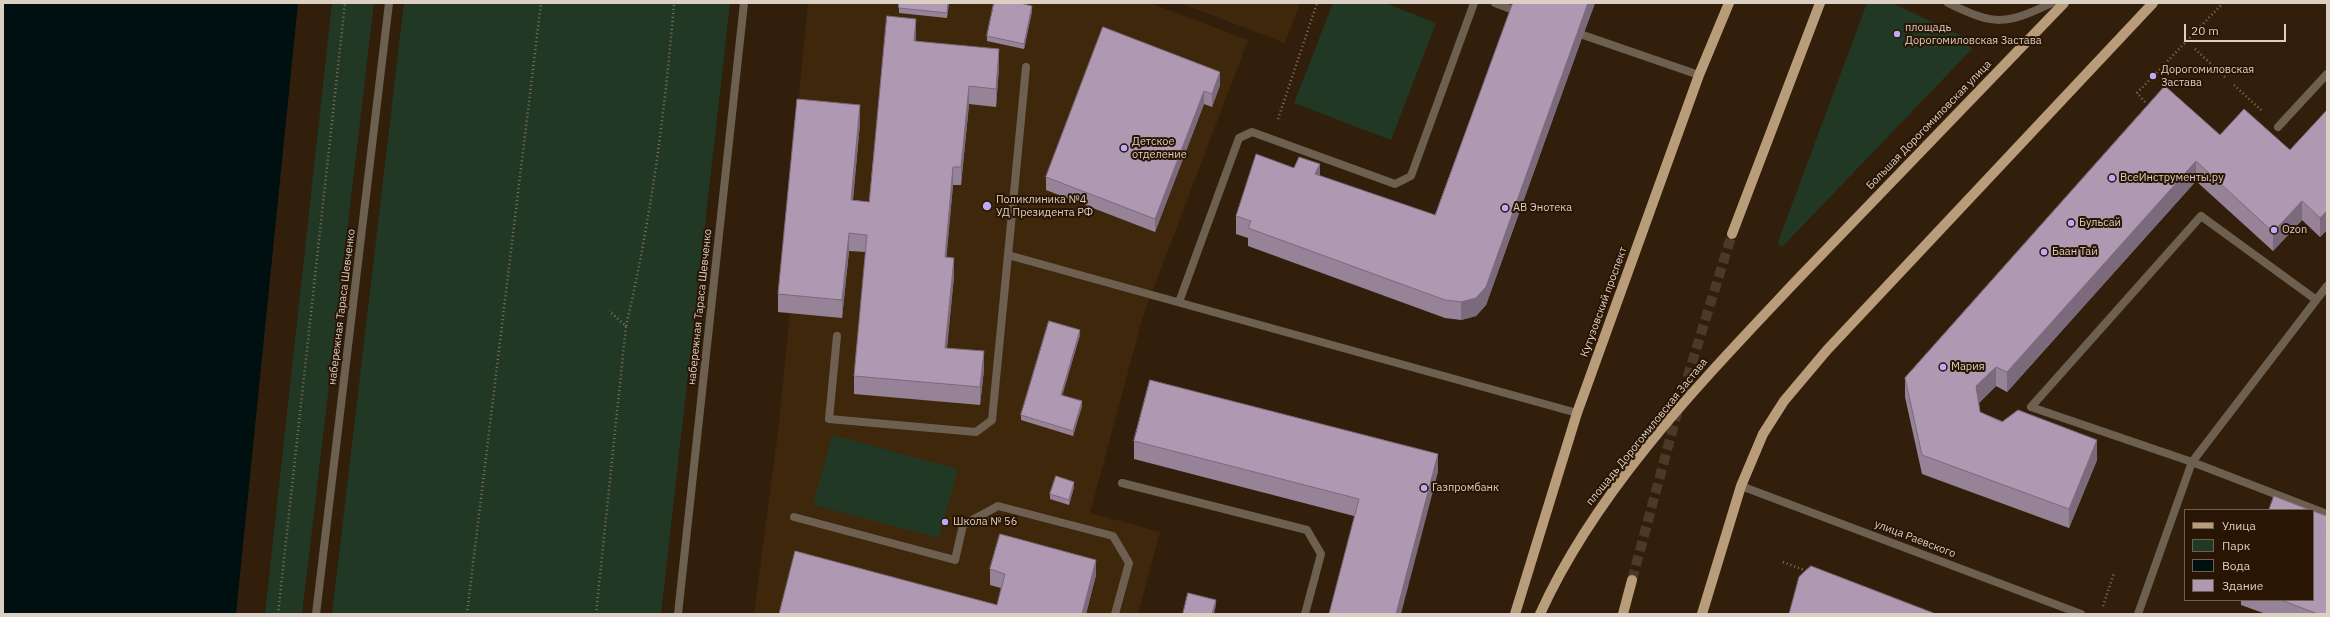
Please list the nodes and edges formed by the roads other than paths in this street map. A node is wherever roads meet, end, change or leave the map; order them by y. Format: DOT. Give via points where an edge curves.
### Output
graph roads {
  1 [pos="389,3"];
  2 [pos="744,3"];
  3 [pos="1474,3"];
  4 [pos="1496,3"];
  5 [pos="1729,3"];
  6 [pos="1820,3"];
  7 [pos="1948,3"];
  8 [pos="2052,3"];
  9 [pos="2064,3"];
  10 [pos="2153,3"];
  11 [pos="1516,11"];
  12 [pos="1583,35"];
  13 [pos="1026,67"];
  14 [pos="2327,74"];
  15 [pos="1699,75"];
  16 [pos="2278,127"];
  17 [pos="1732,234"];
  18 [pos="1008,255"];
  19 [pos="1812,264"];
  20 [pos="2327,286"];
  21 [pos="2315,299"];
  22 [pos="1179,302"];
  23 [pos="837,336"];
  24 [pos="1577,413"];
  25 [pos="2192,462"];
  26 [pos="1122,483"];
  27 [pos="1741,486"];
  28 [pos="2327,514"];
  29 [pos="794,517"];
  30 [pos="1632,580"];
  31 [pos="2070,612"];
  32 [pos="316,614"];
  33 [pos="678,614"];
  34 [pos="1115,614"];
  35 [pos="1306,614"];
  36 [pos="1515,614"];
  37 [pos="1540,614"];
  38 [pos="1623,614"];
  39 [pos="1702,614"];
  40 [pos="2081,614"];
  41 [pos="2138,614"];
  1 -- 32 [label="street, набережная Тараса Шевченко"];
  2 -- 33 [label="street, набережная Тараса Шевченко"];
  3 -- 22 [label="street" via="1411,176 1395,184 1252,132 1239,138"];
  4 -- 11 [label="street"];
  5 -- 15 [label="main road, Кутузовский проспект"];
  6 -- 17 [label="main road"];
  7 -- 8 [label="street" via="1994,21 2023,16"];
  9 -- 19 [label="main road, Большая Дорогомиловская улица"];
  10 -- 27 [label="main road" via="1827,350 1784,401 1763,434"];
  12 -- 15 [label="street"];
  13 -- 18 [label="street"];
  14 -- 16 [label="street"];
  15 -- 24 [label="main road, Кутузовский проспект"];
  18 -- 22 [label="street"];
  18 -- 23 [label="street" via="992,420 976,432 829,418"];
  19 -- 37 [label="main road, площадь Дорогомиловская Застава" via="1702,381 1604,502 1554,583"];
  20 -- 21 [label="street"];
  21 -- 25 [label="street"];
  21 -- 25 [label="street" via="2201,216 2031,408"];
  22 -- 24 [label="street"];
  24 -- 36 [label="main road, Кутузовский проспект"];
  25 -- 28 [label="street"];
  25 -- 41 [label="street"];
  26 -- 35 [label="street" via="1307,530 1321,554"];
  27 -- 31 [label="street, улица Раевского"];
  27 -- 39 [label="main road"];
  29 -- 34 [label="street" via="955,560 963,525 998,506 1113,536 1129,563"];
  30 -- 38 [label="main road"];
  31 -- 40 [label="street, улица Раевского"];
}
